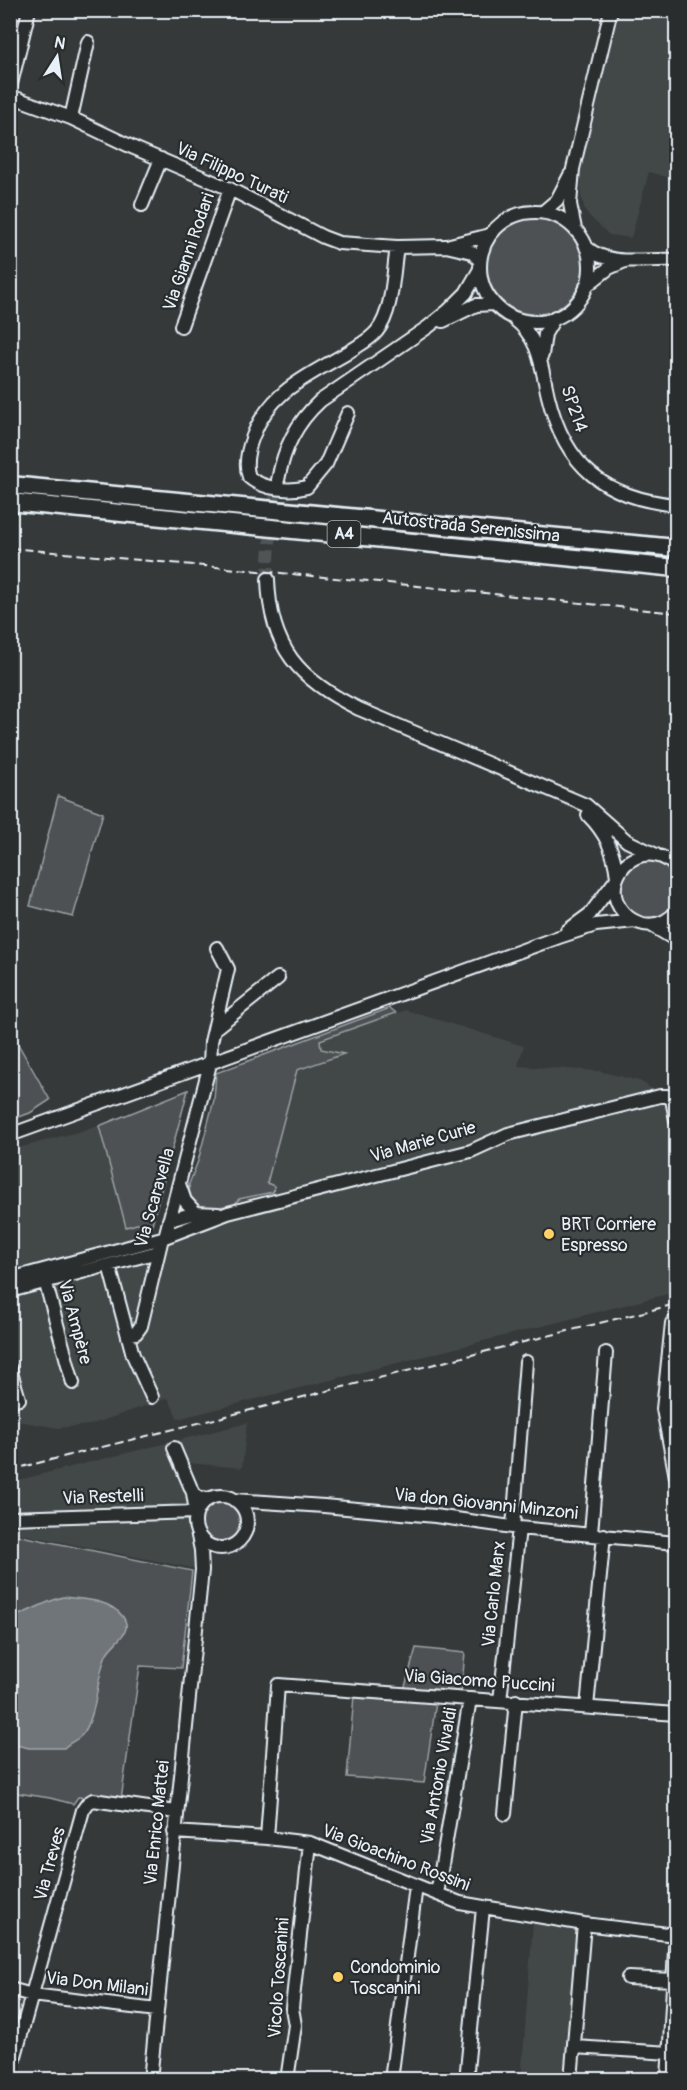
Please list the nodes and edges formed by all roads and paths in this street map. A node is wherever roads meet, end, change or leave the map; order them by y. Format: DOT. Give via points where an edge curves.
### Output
graph roads {
  1 [pos="29,10"];
  2 [pos="611,10"];
  3 [pos="88,42"];
  4 [pos="10,88"];
  5 [pos="10,96"];
  6 [pos="71,118"];
  7 [pos="161,159"];
  8 [pos="573,169"];
  9 [pos="230,189"];
  10 [pos="142,205"];
  11 [pos="543,212"];
  12 [pos="575,229"];
  13 [pos="490,234"];
  14 [pos="446,246"];
  15 [pos="397,247"];
  16 [pos="586,247"];
  17 [pos="676,260"];
  18 [pos="626,261"];
  19 [pos="480,265"];
  20 [pos="586,286"];
  21 [pos="494,303"];
  22 [pos="511,316"];
  23 [pos="555,317"];
  24 [pos="181,327"];
  25 [pos="428,327"];
  26 [pos="542,362"];
  27 [pos="348,412"];
  28 [pos="278,480"];
  29 [pos="10,485"];
  30 [pos="10,502"];
  31 [pos="676,505"];
  32 [pos="676,548"];
  33 [pos="676,568"];
  34 [pos="268,579"];
  35 [pos="576,801"];
  36 [pos="666,856"];
  37 [pos="676,868"];
  38 [pos="616,879"];
  39 [pos="676,912"];
  40 [pos="635,921"];
  41 [pos="651,924"];
  42 [pos="559,937"];
  43 [pos="676,940"];
  44 [pos="217,948"];
  45 [pos="278,978"];
  46 [pos="213,1029"];
  47 [pos="210,1064"];
  48 [pos="676,1120"];
  49 [pos="10,1135"];
  50 [pos="179,1184"];
  51 [pos="196,1213"];
  52 [pos="228,1213"];
  53 [pos="170,1220"];
  54 [pos="164,1237"];
  55 [pos="158,1252"];
  56 [pos="110,1261"];
  57 [pos="44,1276"];
  58 [pos="10,1278"];
  59 [pos="10,1291"];
  60 [pos="672,1323"];
  61 [pos="128,1335"];
  62 [pos="606,1353"];
  63 [pos="526,1362"];
  64 [pos="10,1368"];
  65 [pos="73,1383"];
  66 [pos="152,1397"];
  67 [pos="19,1399"];
  68 [pos="174,1448"];
  69 [pos="676,1477"];
  70 [pos="193,1493"];
  71 [pos="209,1499"];
  72 [pos="234,1500"];
  73 [pos="291,1504"];
  74 [pos="196,1512"];
  75 [pos="10,1518"];
  76 [pos="516,1527"];
  77 [pos="246,1529"];
  78 [pos="597,1534"];
  79 [pos="198,1536"];
  80 [pos="676,1543"];
  81 [pos="222,1549"];
  82 [pos="202,1570"];
  83 [pos="470,1699"];
  84 [pos="500,1701"];
  85 [pos="516,1701"];
  86 [pos="587,1707"];
  87 [pos="676,1714"];
  88 [pos="176,1812"];
  89 [pos="505,1814"];
  90 [pos="174,1832"];
  91 [pos="267,1838"];
  92 [pos="310,1844"];
  93 [pos="416,1886"];
  94 [pos="437,1894"];
  95 [pos="483,1908"];
  96 [pos="584,1924"];
  97 [pos="676,1934"];
  98 [pos="628,1978"];
  99 [pos="674,1980"];
  100 [pos="10,1989"];
  101 [pos="32,1995"];
  102 [pos="157,2010"];
  103 [pos="574,2047"];
  104 [pos="670,2054"];
  105 [pos="10,2074"];
  106 [pos="150,2079"];
  107 [pos="287,2079"];
  108 [pos="391,2079"];
  109 [pos="466,2079"];
  110 [pos="571,2079"];
  111 [pos="668,2079"];
  1 -- 4 [label="street"];
  2 -- 8 [label="street"];
  3 -- 6 [label="street"];
  5 -- 6 [label="street, Via Filippo Turati"];
  6 -- 7 [label="street, Via Filippo Turati"];
  7 -- 9 [label="street, Via Filippo Turati"];
  7 -- 10 [label="street"];
  8 -- 11 [label="street" via="557,200"];
  8 -- 12 [label="street" via="570,204"];
  9 -- 15 [label="street, Via Filippo Turati" via="339,243"];
  9 -- 24 [label="street, Via Gianni Rodari"];
  11 -- 12 [label="street"];
  11 -- 13 [label="street" via="508,219"];
  12 -- 16 [label="street"];
  13 -- 14 [label="street, Via Filippo Turati"];
  13 -- 19 [label="street"];
  14 -- 15 [label="street, Via Filippo Turati"];
  14 -- 19 [label="street, Via Filippo Turati" via="472,252"];
  15 -- 27 [label="street" via="388,305 379,330 271,403 251,441 246,462 249,477 265,486 307,487 326,464"];
  16 -- 18 [label="street" via="600,258"];
  16 -- 20 [label="street"];
  17 -- 18 [label="street"];
  18 -- 20 [label="street" via="609,268"];
  19 -- 21 [label="street" via="482,282"];
  19 -- 25 [label="street" via="462,299"];
  20 -- 23 [label="street" via="566,312"];
  21 -- 22 [label="street"];
  21 -- 25 [label="street" via="476,305"];
  22 -- 23 [label="street" via="524,321"];
  22 -- 26 [label="street, SP214" via="533,339"];
  23 -- 26 [label="street, SP214" via="545,334"];
  25 -- 28 [label="street" via="310,410 285,449"];
  26 -- 31 [label="street, SP214 / SP214" via="559,431 579,462 593,476 625,495"];
  29 -- 32 [label="highway, Autostrada Serenissima / A4"];
  30 -- 33 [label="highway, Autostrada Serenissima / A4"];
  34 -- 35 [label="street" via="271,612 282,644 316,685 359,709"];
  35 -- 36 [label="street" via="586,805 627,841"];
  35 -- 38 [label="street" via="610,843"];
  36 -- 37 [label="street"];
  36 -- 38 [label="street" via="633,859 623,866"];
  38 -- 40 [label="street" via="618,904"];
  38 -- 42 [label="street" via="590,914"];
  39 -- 41 [label="street"];
  40 -- 41 [label="street"];
  40 -- 42 [label="street" via="596,925"];
  41 -- 43 [label="street"];
  42 -- 47 [label="street"];
  44 -- 46 [label="street, Via Scaravella" via="228,969"];
  45 -- 46 [label="street"];
  46 -- 47 [label="street, Via Scaravella"];
  47 -- 49 [label="street"];
  47 -- 50 [label="street, Via Scaravella"];
  48 -- 52 [label="street, Via Marie Curie" via="672,1100 660,1096 508,1134 451,1156"];
  50 -- 51 [label="street" via="185,1201"];
  50 -- 53 [label="street, Via Scaravella"];
  51 -- 52 [label="street"];
  51 -- 53 [label="street"];
  52 -- 54 [label="street, Via Marie Curie"];
  53 -- 54 [label="street, Via Scaravella"];
  54 -- 55 [label="street, Via Scaravella"];
  54 -- 56 [label="street, Via Marie Curie"];
  55 -- 56 [label="street"];
  55 -- 61 [label="street, Via Scaravella" via="141,1326"];
  56 -- 57 [label="street"];
  56 -- 61 [label="street"];
  57 -- 58 [label="street"];
  57 -- 59 [label="street"];
  57 -- 65 [label="street, Via Ampère"];
  60 -- 69 [label="street" via="663,1409"];
  61 -- 66 [label="street"];
  62 -- 78 [label="street"];
  63 -- 76 [label="street, Via Carlo Marx"];
  64 -- 67 [label="street"];
  68 -- 70 [label="street"];
  70 -- 71 [label="street"];
  70 -- 74 [label="street"];
  71 -- 72 [label="street" via="225,1496"];
  71 -- 74 [label="street"];
  72 -- 73 [label="street, Via don Giovanni Minzoni"];
  72 -- 77 [label="street" via="246,1513"];
  73 -- 76 [label="street, Via don Giovanni Minzoni"];
  73 -- 77 [label="street, Via don Giovanni Minzoni" via="260,1509"];
  74 -- 75 [label="street, Via Restelli"];
  74 -- 79 [label="street"];
  76 -- 78 [label="street, Via don Giovanni Minzoni"];
  76 -- 84 [label="street, Via Carlo Marx"];
  77 -- 81 [label="street" via="237,1543"];
  78 -- 80 [label="street, Via don Giovanni Minzoni"];
  78 -- 86 [label="street"];
  79 -- 81 [label="street" via="207,1545"];
  79 -- 82 [label="street, Via Enrico Mattei"];
  81 -- 82 [label="street" via="210,1554"];
  82 -- 88 [label="street, Via Enrico Mattei"];
  83 -- 84 [label="street, Via Giacomo Puccini"];
  83 -- 91 [label="street, Via Giacomo Puccini" via="278,1685"];
  83 -- 94 [label="street, Via Antonio Vivaldi"];
  84 -- 85 [label="street, Via Giacomo Puccini"];
  85 -- 86 [label="street, Via Giacomo Puccini"];
  85 -- 89 [label="street"];
  86 -- 87 [label="street, Via Giacomo Puccini"];
  88 -- 90 [label="street, Via Enrico Mattei"];
  88 -- 101 [label="street, Via Treves" via="93,1800 88,1803"];
  90 -- 91 [label="street, Via Gioachino Rossini"];
  90 -- 102 [label="street, Via Enrico Mattei"];
  91 -- 92 [label="street, Via Gioachino Rossini"];
  92 -- 93 [label="street, Via Gioachino Rossini"];
  92 -- 107 [label="street, Vicolo Toscanini"];
  93 -- 94 [label="street, Via Gioachino Rossini"];
  93 -- 108 [label="street"];
  94 -- 95 [label="street, Via Gioachino Rossini"];
  95 -- 96 [label="street, Via Gioachino Rossini"];
  95 -- 109 [label="street"];
  96 -- 97 [label="street, Via Gioachino Rossini"];
  96 -- 103 [label="street"];
  97 -- 99 [label="street"];
  98 -- 99 [label="street"];
  99 -- 104 [label="street"];
  100 -- 101 [label="street, Via Don Milani"];
  101 -- 102 [label="street, Via Don Milani"];
  101 -- 105 [label="street, Via Treves"];
  102 -- 106 [label="street, Via Enrico Mattei"];
  103 -- 104 [label="street"];
  103 -- 110 [label="street"];
  104 -- 111 [label="street"];
}
